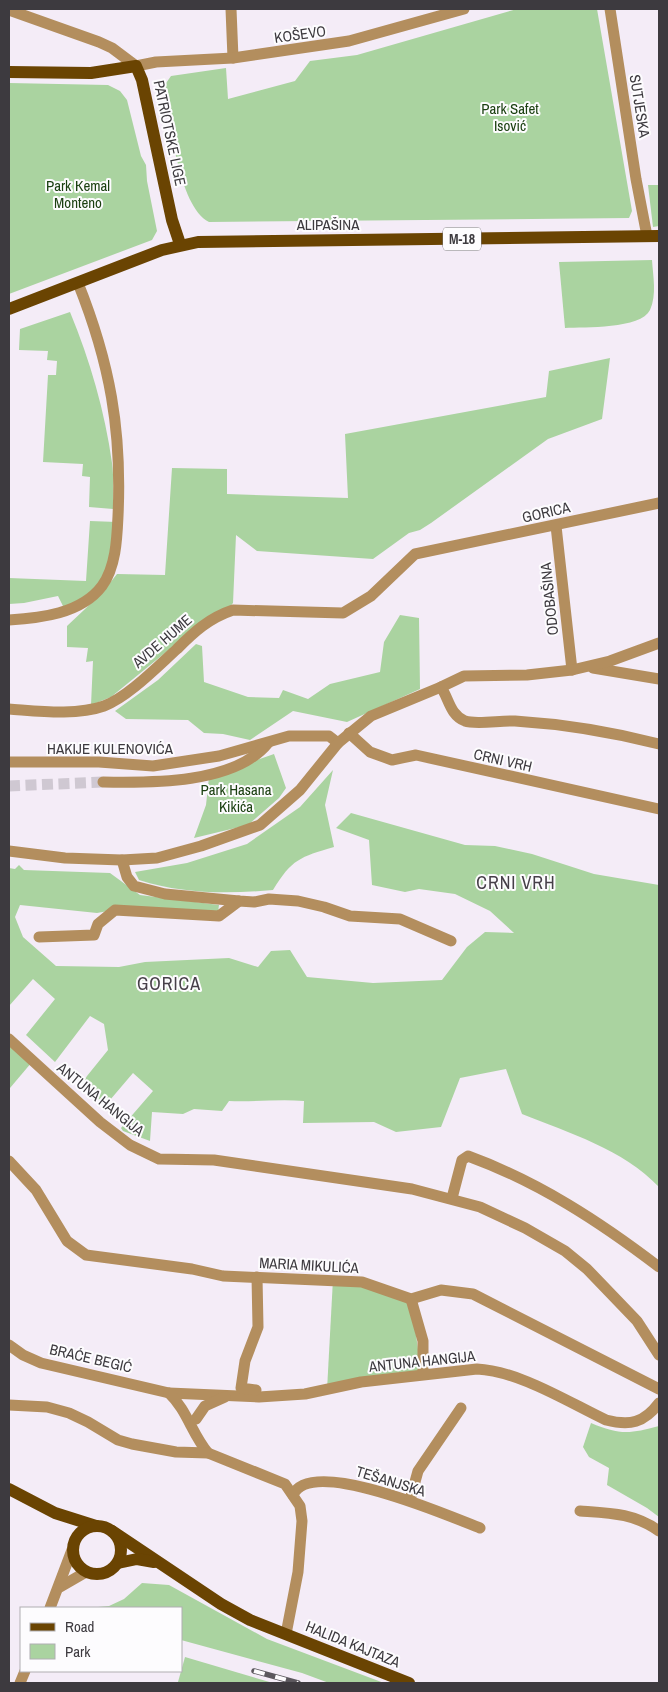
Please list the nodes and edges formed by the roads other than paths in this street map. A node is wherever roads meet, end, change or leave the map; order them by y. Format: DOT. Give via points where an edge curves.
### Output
graph roads {
  1 [pos="231,9"];
  2 [pos="464,9"];
  3 [pos="610,9"];
  4 [pos="9,10"];
  5 [pos="27,12"];
  6 [pos="233,58"];
  7 [pos="136,66"];
  8 [pos="9,72"];
  9 [pos="653,236"];
  10 [pos="180,244"];
  11 [pos="78,283"];
  12 [pos="9,309"];
  13 [pos="659,503"];
  14 [pos="556,526"];
  15 [pos="439,548"];
  16 [pos="9,620"];
  17 [pos="659,643"];
  18 [pos="587,667"];
  19 [pos="572,670"];
  20 [pos="659,679"];
  21 [pos="441,687"];
  22 [pos="9,709"];
  23 [pos="349,733"];
  24 [pos="268,742"];
  25 [pos="338,743"];
  26 [pos="659,744"];
  27 [pos="9,762"];
  28 [pos="103,782"];
  29 [pos="659,809"];
  30 [pos="9,851"];
  31 [pos="122,860"];
  32 [pos="239,901"];
  33 [pos="39,937"];
  34 [pos="451,942"];
  35 [pos="9,1039"];
  36 [pos="9,1161"];
  37 [pos="452,1198"];
  38 [pos="659,1267"];
  39 [pos="256,1277"];
  40 [pos="411,1299"];
  41 [pos="9,1345"];
  42 [pos="659,1354"];
  43 [pos="424,1374"];
  44 [pos="659,1389"];
  45 [pos="191,1392"];
  46 [pos="169,1393"];
  47 [pos="306,1394"];
  48 [pos="231,1395"];
  49 [pos="9,1405"];
  50 [pos="658,1406"];
  51 [pos="461,1408"];
  52 [pos="196,1419"];
  53 [pos="195,1435"];
  54 [pos="208,1452"];
  55 [pos="9,1489"];
  56 [pos="293,1495"];
  57 [pos="410,1500"];
  58 [pos="580,1511"];
  59 [pos="55,1513"];
  60 [pos="96,1526"];
  61 [pos="480,1528"];
  62 [pos="112,1531"];
  63 [pos="659,1531"];
  64 [pos="73,1546"];
  65 [pos="118,1562"];
  66 [pos="162,1564"];
  67 [pos="86,1572"];
  68 [pos="58,1588"];
  69 [pos="50,1607"];
  70 [pos="286,1634"];
  71 [pos="409,1683"];
  1 -- 6 [label="street"];
  2 -- 6 [label="street, KOŠEVO" via="349,41"];
  3 -- 9 [label="street, SUTJESKA" via="636,179"];
  4 -- 5 [label="street"];
  5 -- 7 [label="street" via="112,48"];
  6 -- 7 [label="street, KOŠEVO"];
  7 -- 8 [label="main road, PATRIOTSKE LIGE" via="91,73"];
  7 -- 10 [label="main road, PATRIOTSKE LIGE"];
  9 -- 10 [label="main road, ALIPAŠINA / M-18"];
  10 -- 11 [label="main road, ALIPAŠINA / M-18"];
  11 -- 12 [label="main road, ALIPAŠINA / M-18"];
  11 -- 16 [label="street" via="94,322 110,387 120,468 116,548 102,586 87,599 38,618"];
  13 -- 14 [label="street, GORICA"];
  14 -- 15 [label="street, GORICA"];
  14 -- 19 [label="street, ODOBAŠINA"];
  15 -- 22 [label="street, AVDE HUME" via="415,554 371,596 343,613 248,610 222,614 194,630 158,666 105,706 74,710"];
  17 -- 18 [label="street"];
  18 -- 19 [label="street"];
  18 -- 20 [label="street"];
  19 -- 21 [label="street" via="464,676"];
  21 -- 23 [label="street" via="371,716"];
  21 -- 26 [label="street" via="451,710 465,721 514,720 626,736"];
  23 -- 25 [label="street"];
  23 -- 29 [label="street, CRNI VRH" via="370,752 392,760 416,755"];
  24 -- 25 [label="street, HAKIJE KULENOVIĆA" via="306,735 329,736"];
  24 -- 27 [label="street, HAKIJE KULENOVIĆA" via="212,758 171,765"];
  24 -- 28 [label="street, HAKIJE KULENOVIĆA" via="257,754 199,777 157,783"];
  25 -- 31 [label="street" via="300,790 260,825 157,858"];
  30 -- 31 [label="street" via="65,858"];
  31 -- 32 [label="street" via="127,877 134,886 165,894"];
  32 -- 33 [label="street" via="218,916 115,910 98,924 94,935"];
  32 -- 34 [label="street" via="298,901 350,916 400,919"];
  35 -- 37 [label="street, ANTUNA HANGIJA" via="100,1122 130,1145 159,1159 214,1160 386,1184"];
  36 -- 39 [label="street, MARIA MIKULIĆA" via="36,1190 67,1242 86,1255 223,1276"];
  37 -- 38 [label="street" via="462,1160 468,1156 569,1203"];
  37 -- 42 [label="street, ANTUNA HANGIJA" via="501,1216 566,1251 637,1321"];
  39 -- 40 [label="street, MARIA MIKULIĆA" via="362,1282"];
  39 -- 47 [label="street" via="258,1327 245,1361 241,1388"];
  40 -- 43 [label="street" via="423,1341"];
  40 -- 44 [label="street" via="441,1290 473,1294"];
  41 -- 46 [label="street, BRAĆE BEGIĆ" via="41,1363"];
  43 -- 47 [label="street, ANTUNA HANGIJA" via="361,1382"];
  43 -- 50 [label="street, ANTUNA HANGIJA" via="492,1370 620,1424 636,1423"];
  45 -- 46 [label="street, ANTUNA HANGIJA"];
  45 -- 48 [label="street, ANTUNA HANGIJA"];
  45 -- 52 [label="street"];
  46 -- 53 [label="street" via="187,1415"];
  47 -- 48 [label="street, ANTUNA HANGIJA"];
  48 -- 52 [label="street" via="205,1406"];
  49 -- 54 [label="street, HALIDA KAJTAZA" via="69,1413 118,1440 132,1444 176,1452"];
  51 -- 57 [label="street" via="418,1471"];
  52 -- 53 [label="street"];
  53 -- 54 [label="street"];
  54 -- 56 [label="street, HALIDA KAJTAZA" via="285,1484"];
  55 -- 59 [label="main road"];
  56 -- 57 [label="street, TEŠANJSKA" via="304,1485 341,1482"];
  56 -- 70 [label="street, HALIDA KAJTAZA" via="300,1506 302,1545"];
  57 -- 61 [label="street, TEŠANJSKA"];
  58 -- 63 [label="street" via="630,1516"];
  59 -- 60 [label="main road"];
  59 -- 64 [label="main road" via="65,1524"];
  60 -- 62 [label="main road"];
  60 -- 64 [label="main road" via="82,1530"];
  62 -- 65 [label="main road" via="120,1543"];
  62 -- 66 [label="main road, HALIDA KAJTAZA"];
  64 -- 67 [label="main road" via="74,1561"];
  64 -- 68 [label="street"];
  65 -- 66 [label="main road, HALIDA KAJTAZA" via="137,1559"];
  65 -- 67 [label="main road" via="107,1573"];
  66 -- 70 [label="main road, HALIDA KAJTAZA" via="221,1604"];
  67 -- 68 [label="street"];
  68 -- 69 [label="street"];
  70 -- 71 [label="main road, HALIDA KAJTAZA"];
}
